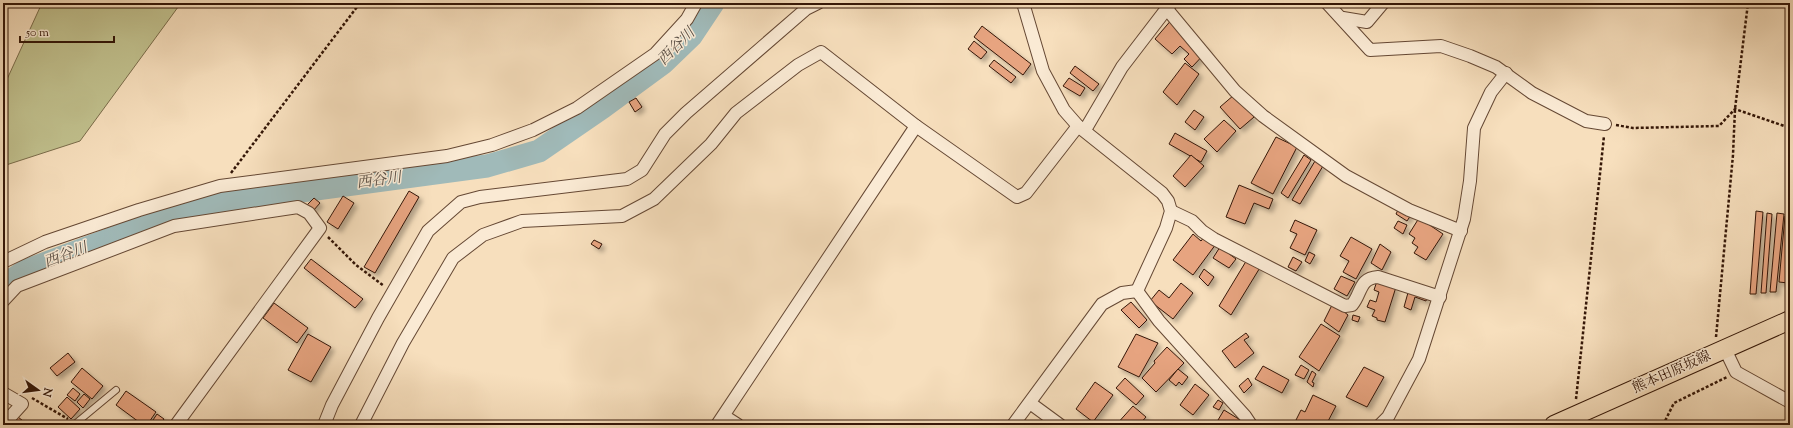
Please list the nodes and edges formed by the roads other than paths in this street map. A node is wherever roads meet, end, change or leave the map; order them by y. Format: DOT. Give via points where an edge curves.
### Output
graph roads {
  1 [pos="696,3"];
  2 [pos="818,3"];
  3 [pos="1023,3"];
  4 [pos="1327,3"];
  5 [pos="1383,3"];
  6 [pos="1169,5"];
  7 [pos="1343,18"];
  8 [pos="1506,73"];
  9 [pos="1605,124"];
  10 [pos="916,126"];
  11 [pos="1081,128"];
  12 [pos="1172,211"];
  13 [pos="1461,230"];
  14 [pos="3,262"];
  15 [pos="1137,291"];
  16 [pos="1440,297"];
  17 [pos="3,302"];
  18 [pos="1790,320"];
  19 [pos="1720,351"];
  20 [pos="116,390"];
  21 [pos="3,393"];
  22 [pos="1790,402"];
  23 [pos="1030,403"];
  24 [pos="721,420"];
  25 [pos="76,424"];
  26 [pos="3,425"];
  27 [pos="176,425"];
  28 [pos="324,425"];
  29 [pos="361,425"];
  30 [pos="738,425"];
  31 [pos="1013,425"];
  32 [pos="1060,425"];
  33 [pos="1251,425"];
  34 [pos="1380,425"];
  35 [pos="1554,425"];
  1 -- 14 [label="street" via="687,19 655,54 577,108 532,130 447,156 220,186 45,242"];
  2 -- 28 [label="street" via="806,9 686,113 665,134 642,170 627,179 480,197 461,202 428,232 392,293 332,405"];
  3 -- 11 [label="street" via="1043,71 1064,110"];
  4 -- 7 [label="street"];
  5 -- 7 [label="street" via="1367,22"];
  6 -- 11 [label="street" via="1122,67"];
  6 -- 13 [label="street" via="1235,92 1263,116 1346,176 1408,210"];
  7 -- 8 [label="street" via="1370,50 1441,46"];
  8 -- 9 [label="street" via="1532,93 1586,121"];
  8 -- 13 [label="street" via="1491,92 1474,128 1470,181"];
  10 -- 11 [label="street" via="1017,197 1026,193"];
  10 -- 24 [label="street"];
  10 -- 29 [label="street" via="822,52 798,65 736,113 711,144 654,199 622,216 522,221 483,235 453,258 403,343"];
  11 -- 12 [label="street" via="1162,193"];
  12 -- 15 [label="street"];
  12 -- 16 [label="street" via="1192,221 1214,239 1345,306 1352,305 1364,283 1372,277"];
  13 -- 16 [label="street"];
  15 -- 23 [label="street" via="1122,293 1102,304"];
  15 -- 33 [label="street" via="1159,321"];
  16 -- 34 [label="street" via="1419,359 1388,417"];
  17 -- 27 [label="street" via="17,286 174,226 298,207 309,212 320,228"];
  18 -- 19 [label="main road, 熊本田原坂線"];
  19 -- 22 [label="street" via="1736,372"];
  19 -- 35 [label="main road, 熊本田原坂線"];
  20 -- 25 [label="lane"];
  21 -- 26 [label="street" via="22,404"];
  23 -- 31 [label="street"];
  23 -- 32 [label="street"];
  24 -- 30 [label="street"];
}
